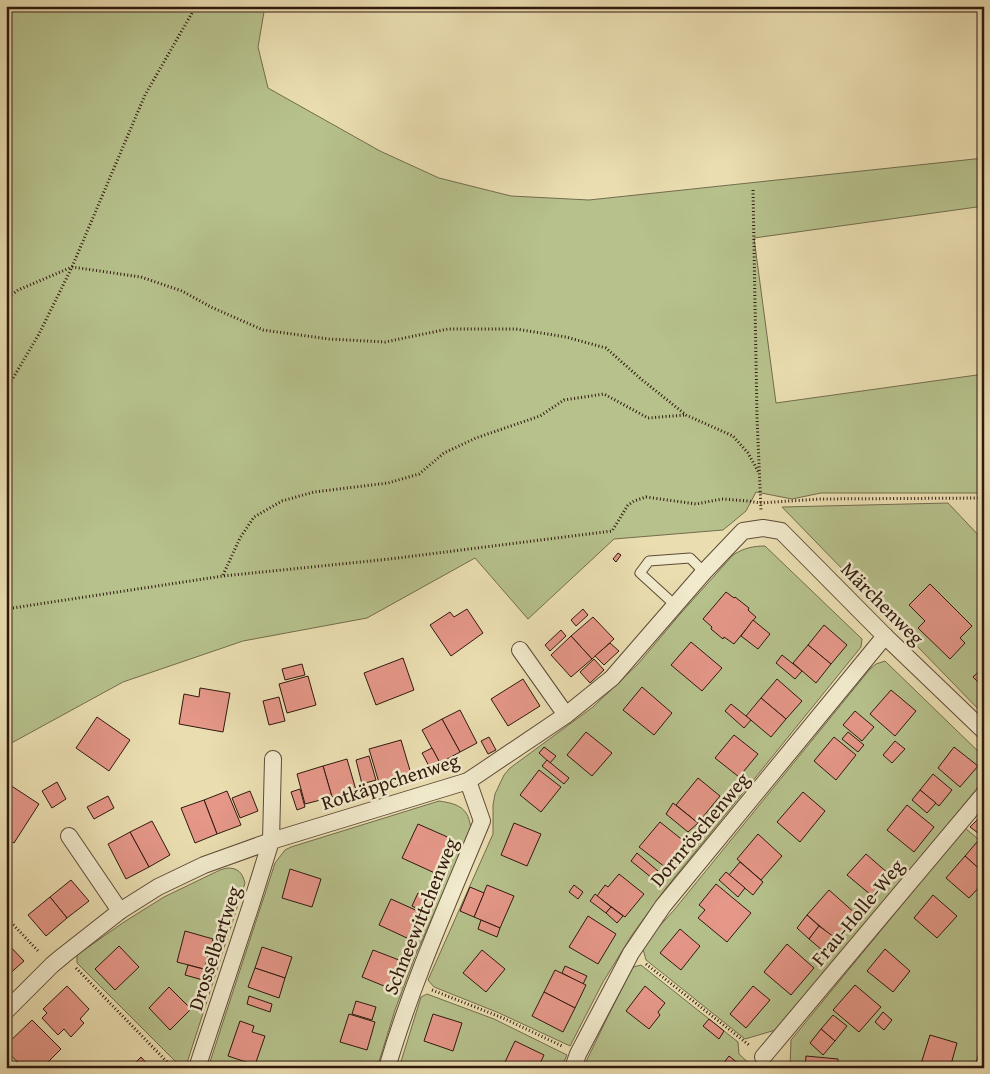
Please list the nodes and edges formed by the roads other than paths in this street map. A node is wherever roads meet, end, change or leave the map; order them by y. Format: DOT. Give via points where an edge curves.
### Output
graph roads {
  1 [pos="743,531"];
  2 [pos="704,572"];
  3 [pos="676,605"];
  4 [pos="885,636"];
  5 [pos="520,650"];
  6 [pos="566,715"];
  7 [pos="984,731"];
  8 [pos="273,759"];
  9 [pos="468,781"];
  10 [pos="984,794"];
  11 [pos="69,836"];
  12 [pos="270,841"];
  13 [pos="120,911"];
  14 [pos="6,1011"];
  15 [pos="763,1057"];
  16 [pos="575,1061"];
  17 [pos="197,1068"];
  18 [pos="387,1068"];
  1 -- 2 [label="street, Rotkäppchenweg"];
  1 -- 4 [label="street, Märchenweg" via="762,528 781,531"];
  2 -- 3 [label="street, Rotkäppchenweg"];
  2 -- 3 [label="lane" via="690,558 649,561 640,573"];
  3 -- 6 [label="street, Rotkäppchenweg" via="612,678"];
  4 -- 7 [label="street, Märchenweg"];
  4 -- 16 [label="street, Dornröschenweg" via="663,906 631,953"];
  5 -- 6 [label="street"];
  6 -- 9 [label="street, Rotkäppchenweg"];
  8 -- 12 [label="street"];
  9 -- 12 [label="street, Rotkäppchenweg"];
  9 -- 18 [label="street, Schneewittchenweg" via="482,821 415,983"];
  10 -- 15 [label="street, Frau-Holle-Weg"];
  11 -- 13 [label="street"];
  12 -- 13 [label="street, Rotkäppchenweg" via="158,886"];
  12 -- 17 [label="street, Drosselbartweg"];
  13 -- 14 [label="street, Rotkäppchenweg" via="58,960"];
}
